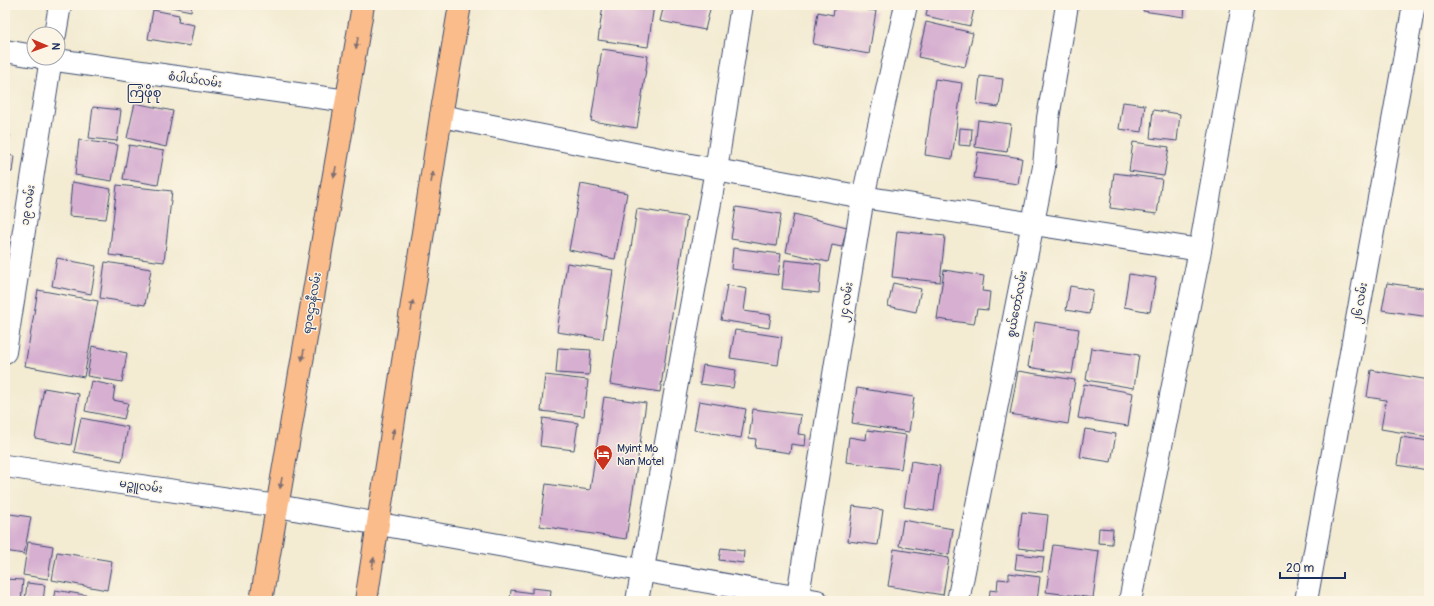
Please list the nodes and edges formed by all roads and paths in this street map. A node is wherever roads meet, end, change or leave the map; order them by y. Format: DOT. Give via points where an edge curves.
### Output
graph roads {
  1 [pos="60,5"];
  2 [pos="363,5"];
  3 [pos="460,5"];
  4 [pos="742,5"];
  5 [pos="906,5"];
  6 [pos="1067,5"];
  7 [pos="1243,5"];
  8 [pos="1414,5"];
  9 [pos="56,26"];
  10 [pos="5,51"];
  11 [pos="26,55"];
  12 [pos="66,61"];
  13 [pos="43,66"];
  14 [pos="347,101"];
  15 [pos="441,116"];
  16 [pos="716,170"];
  17 [pos="863,197"];
  18 [pos="1033,224"];
  19 [pos="1200,250"];
  20 [pos="5,352"];
  21 [pos="5,466"];
  22 [pos="277,506"];
  23 [pos="379,524"];
  24 [pos="642,570"];
  25 [pos="804,600"];
  26 [pos="261,601"];
  27 [pos="366,601"];
  28 [pos="637,601"];
  29 [pos="958,601"];
  30 [pos="1130,601"];
  31 [pos="1306,601"];
  1 -- 9 [label="street"];
  2 -- 14 [label="main road, ရာဇဌာနီလမ်း, one-way"];
  3 -- 15 [label="main road"];
  4 -- 16 [label="street"];
  5 -- 17 [label="street, ၂၄ လမ်း"];
  6 -- 18 [label="street, စွယ်တော်လမ်း" via="1048,118 1044,167"];
  7 -- 19 [label="street"];
  8 -- 31 [label="street, ၂၆ လမ်း"];
  10 -- 11 [label="street, စံပါယ်လမ်း"];
  12 -- 14 [label="street, စံပါယ်လမ်း"];
  13 -- 20 [label="street, ၁၉ လမ်း"];
  14 -- 22 [label="main road, ရာဇဌာနီလမ်း, one-way"];
  15 -- 16 [label="street"];
  23 -- 15 [label="main road, one-way"];
  16 -- 17 [label="street"];
  16 -- 24 [label="street"];
  17 -- 18 [label="street"];
  17 -- 25 [label="street, ၂၄ လမ်း"];
  18 -- 19 [label="street"];
  18 -- 29 [label="street, စွယ်တော်လမ်း"];
  19 -- 30 [label="street"];
  21 -- 22 [label="street, မဉ္ဇူလမ်း"];
  22 -- 23 [label="street, မဉ္ဇူလမ်း"];
  22 -- 26 [label="main road, ရာဇဌာနီလမ်း"];
  23 -- 24 [label="street, မဉ္ဇူလမ်း"];
  27 -- 23 [label="main road, one-way"];
  24 -- 25 [label="street, မဉ္ဇူလမ်း"];
  24 -- 28 [label="street"];
}
